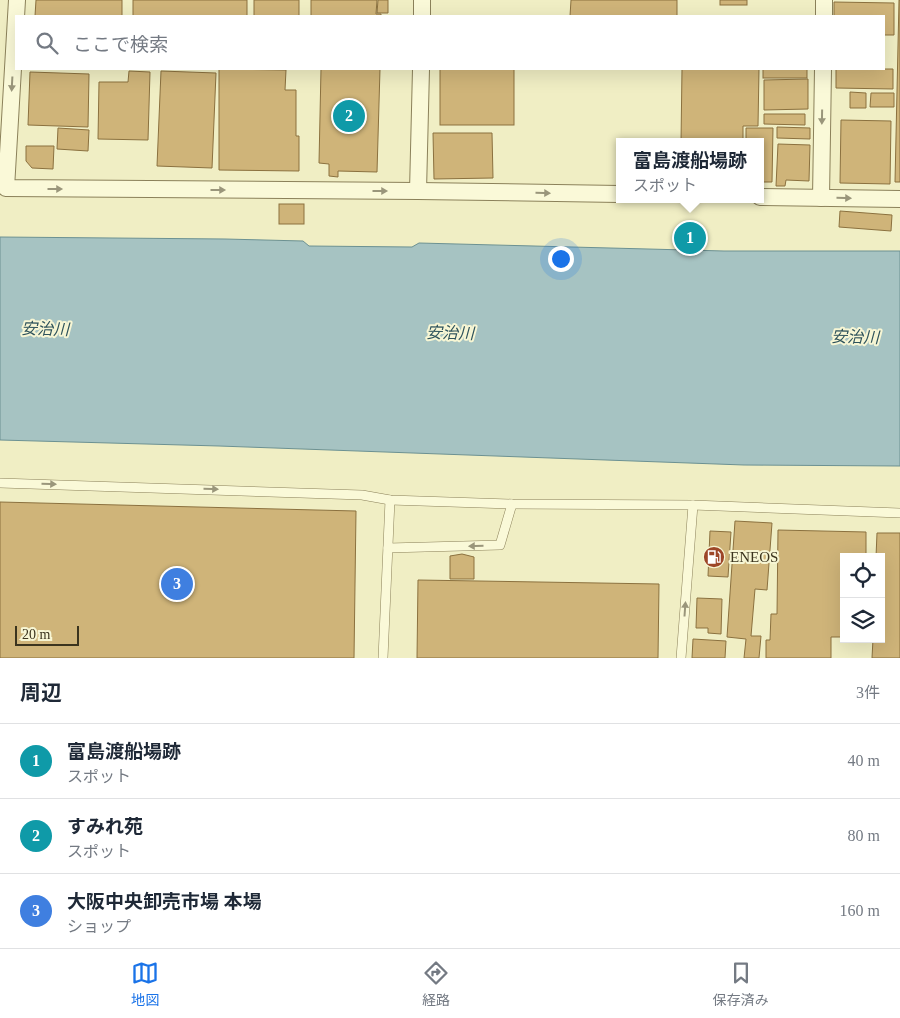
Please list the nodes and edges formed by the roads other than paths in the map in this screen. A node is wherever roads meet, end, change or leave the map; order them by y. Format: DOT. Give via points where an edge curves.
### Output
graph roads {
  1 [pos="17,0"];
  2 [pos="422,0"];
  3 [pos="824,0"];
  4 [pos="16,15"];
  5 [pos="422,15"];
  6 [pos="824,15"];
  7 [pos="15,26"];
  8 [pos="421,70"];
  9 [pos="823,70"];
  10 [pos="3,181"];
  11 [pos="418,191"];
  12 [pos="616,194"];
  13 [pos="764,197"];
  14 [pos="821,198"];
  15 [pos="900,199"];
  16 [pos="0,483"];
  17 [pos="390,500"];
  18 [pos="512,504"];
  19 [pos="693,506"];
  20 [pos="900,512"];
  21 [pos="388,548"];
  22 [pos="383,658"];
  23 [pos="681,658"];
  1 -- 4 [label="street, one-way"];
  2 -- 5 [label="street"];
  3 -- 6 [label="street"];
  7 -- 10 [label="street, one-way"];
  8 -- 11 [label="street"];
  9 -- 14 [label="street, one-way"];
  10 -- 11 [label="street, one-way" via="6,188"];
  11 -- 12 [label="street, one-way"];
  13 -- 14 [label="street"];
  14 -- 15 [label="street, one-way"];
  16 -- 17 [label="lane, one-way" via="362,495"];
  17 -- 18 [label="lane"];
  17 -- 21 [label="lane"];
  18 -- 19 [label="lane"];
  18 -- 21 [label="lane, one-way" via="500,546"];
  19 -- 20 [label="lane"];
  23 -- 19 [label="lane, one-way"];
  21 -- 22 [label="lane"];
}
